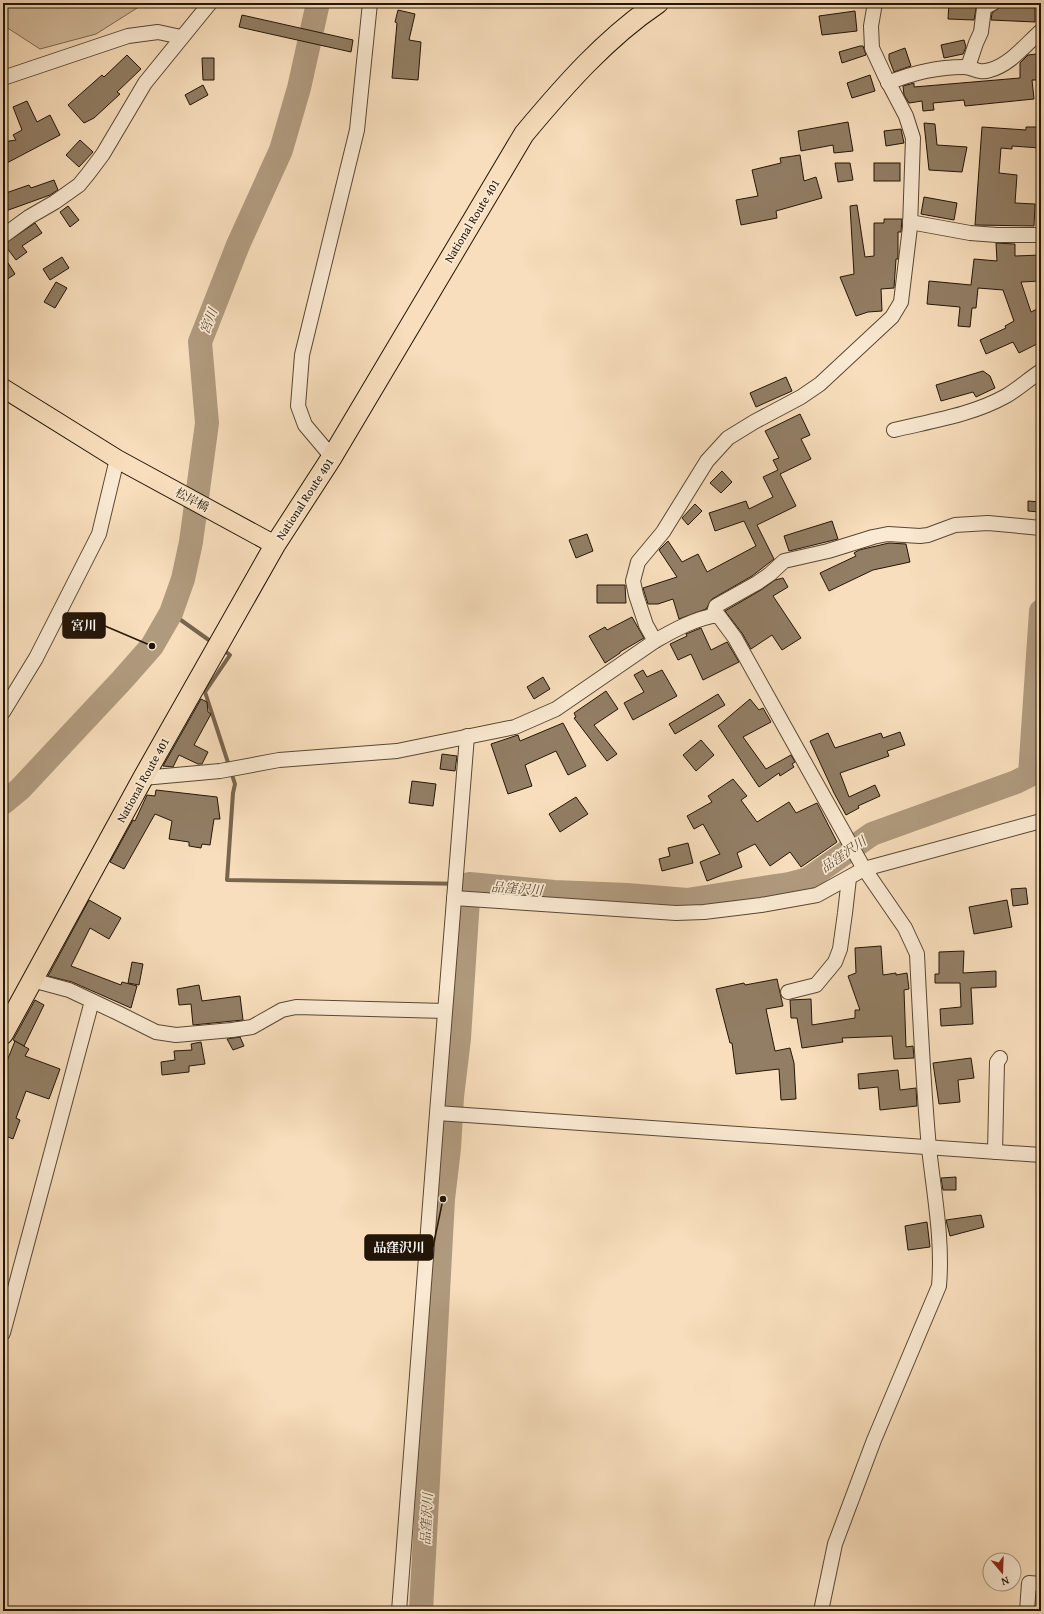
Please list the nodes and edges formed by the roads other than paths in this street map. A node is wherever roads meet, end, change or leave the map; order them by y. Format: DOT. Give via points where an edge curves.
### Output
graph roads {
  1 [pos="210,3"];
  2 [pos="370,3"];
  3 [pos="658,3"];
  4 [pos="875,3"];
  5 [pos="993,3"];
  6 [pos="1041,30"];
  7 [pos="181,37"];
  8 [pos="968,67"];
  9 [pos="3,78"];
  10 [pos="888,83"];
  11 [pos="910,222"];
  12 [pos="1041,235"];
  13 [pos="3,236"];
  14 [pos="1041,371"];
  15 [pos="3,388"];
  16 [pos="894,430"];
  17 [pos="332,457"];
  18 [pos="120,461"];
  19 [pos="1041,528"];
  20 [pos="268,541"];
  21 [pos="713,616"];
  22 [pos="655,641"];
  23 [pos="3,712"];
  24 [pos="467,736"];
  25 [pos="143,778"];
  26 [pos="1041,821"];
  27 [pos="864,869"];
  28 [pos="849,878"];
  29 [pos="454,898"];
  30 [pos="32,980"];
  31 [pos="788,992"];
  32 [pos="92,1001"];
  33 [pos="445,1011"];
  34 [pos="3,1034"];
  35 [pos="1000,1058"];
  36 [pos="437,1113"];
  37 [pos="929,1147"];
  38 [pos="995,1152"];
  39 [pos="1041,1156"];
  40 [pos="3,1333"];
  41 [pos="1041,1584"];
  42 [pos="399,1611"];
  43 [pos="821,1611"];
  44 [pos="1027,1611"];
  1 -- 7 [label="street"];
  2 -- 17 [label="street" via="357,130 302,355 298,406 305,425"];
  3 -- 17 [label="highway, National Route 401" via="637,17 594,56 524,134"];
  4 -- 10 [label="street" via="871,26 872,48"];
  5 -- 8 [label="street" via="984,8 981,32"];
  6 -- 8 [label="street" via="1003,65 978,72"];
  7 -- 9 [label="street" via="158,32 128,36"];
  7 -- 13 [label="street" via="145,83 103,154 83,180"];
  8 -- 10 [label="street" via="946,67"];
  10 -- 11 [label="street" via="906,116 913,138"];
  11 -- 12 [label="street" via="997,236"];
  11 -- 22 [label="street" via="901,302 892,317 820,384 728,438 707,461 663,532 638,562 633,581 636,595 646,625"];
  14 -- 16 [label="street" via="1006,396 966,413"];
  15 -- 18 [label="main road, 松岸橋"];
  17 -- 20 [label="highway, National Route 401"];
  18 -- 20 [label="main road, 松岸橋"];
  18 -- 23 [label="street" via="99,534 36,658"];
  19 -- 21 [label="street" via="988,523 955,525 920,536 888,534 873,537 784,561 757,583 716,606"];
  20 -- 25 [label="highway, National Route 401"];
  21 -- 22 [label="street" via="694,622"];
  21 -- 27 [label="street" via="718,615 735,638"];
  22 -- 24 [label="street" via="556,709 515,727"];
  24 -- 25 [label="street" via="397,751 279,760 220,771"];
  24 -- 29 [label="street"];
  25 -- 30 [label="highway, National Route 401"];
  26 -- 27 [label="street"];
  27 -- 28 [label="street"];
  27 -- 37 [label="street" via="905,928 916,954"];
  28 -- 29 [label="street" via="817,894 761,905 704,912 676,913"];
  28 -- 31 [label="street" via="840,949 835,962 816,985"];
  29 -- 33 [label="street"];
  30 -- 32 [label="street" via="69,990"];
  30 -- 34 [label="highway, National Route 401"];
  32 -- 33 [label="street" via="156,1032 176,1035 252,1027 282,1010 296,1008"];
  32 -- 40 [label="street"];
  33 -- 36 [label="street"];
  35 -- 38 [label="street" via="997,1062"];
  36 -- 37 [label="street"];
  36 -- 42 [label="street"];
  37 -- 38 [label="street"];
  37 -- 43 [label="street" via="938,1224 939,1286 874,1440 835,1544"];
  38 -- 39 [label="street"];
  41 -- 44 [label="street" via="1029,1584"];
}
